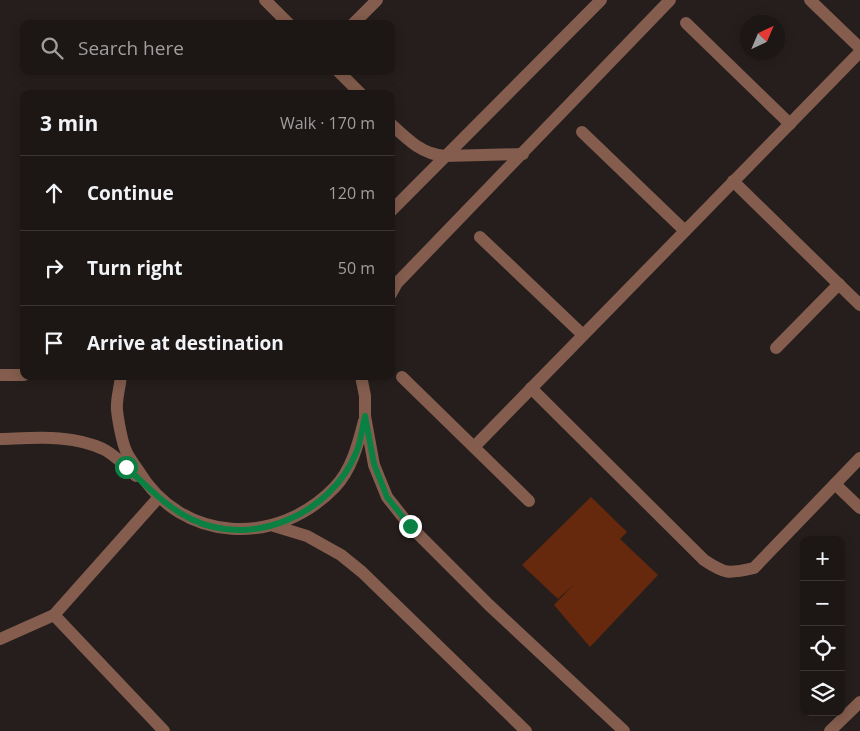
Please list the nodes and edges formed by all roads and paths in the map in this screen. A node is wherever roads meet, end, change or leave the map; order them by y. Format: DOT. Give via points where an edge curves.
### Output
graph roads {
  1 [pos="265,0"];
  2 [pos="377,0"];
  3 [pos="601,0"];
  4 [pos="670,0"];
  5 [pos="810,0"];
  6 [pos="286,20"];
  7 [pos="357,20"];
  8 [pos="686,23"];
  9 [pos="860,50"];
  10 [pos="342,75"];
  11 [pos="356,90"];
  12 [pos="790,124"];
  13 [pos="395,128"];
  14 [pos="582,132"];
  15 [pos="523,154"];
  16 [pos="445,156"];
  17 [pos="733,181"];
  18 [pos="395,207"];
  19 [pos="685,231"];
  20 [pos="480,237"];
  21 [pos="839,284"];
  22 [pos="395,287"];
  23 [pos="860,304"];
  24 [pos="584,335"];
  25 [pos="776,348"];
  26 [pos="0,375"];
  27 [pos="20,375"];
  28 [pos="402,377"];
  29 [pos="121,380"];
  30 [pos="362,380"];
  31 [pos="367,380"];
  32 [pos="531,388"];
  33 [pos="365,396"];
  34 [pos="365,416"];
  35 [pos="0,439"];
  36 [pos="474,447"];
  37 [pos="860,458"];
  38 [pos="835,484"];
  39 [pos="147,486"];
  40 [pos="159,497"];
  41 [pos="529,501"];
  42 [pos="860,508"];
  43 [pos="274,526"];
  44 [pos="54,615"];
  45 [pos="0,639"];
  46 [pos="860,702"];
  47 [pos="164,731"];
  48 [pos="526,731"];
  49 [pos="624,731"];
  50 [pos="830,731"];
  1 -- 6 [label="street"];
  2 -- 7 [label="street"];
  3 -- 16 [label="street"];
  4 -- 15 [label="street"];
  5 -- 9 [label="street"];
  8 -- 12 [label="street"];
  9 -- 12 [label="street"];
  10 -- 11 [label="street"];
  12 -- 17 [label="street"];
  13 -- 16 [label="street" via="416,147 432,155"];
  14 -- 19 [label="street"];
  15 -- 16 [label="street"];
  15 -- 22 [label="street"];
  16 -- 18 [label="street"];
  17 -- 19 [label="street"];
  17 -- 21 [label="street"];
  19 -- 24 [label="street"];
  20 -- 24 [label="street"];
  21 -- 23 [label="street"];
  21 -- 25 [label="street"];
  24 -- 32 [label="street"];
  26 -- 27 [label="street"];
  28 -- 36 [label="street"];
  29 -- 39 [label="street" via="117,410 126,450"];
  30 -- 33 [label="street"];
  31 -- 33 [label="street"];
  32 -- 36 [label="street"];
  32 -- 38 [label="street" via="704,560 721,571 754,568"];
  33 -- 34 [label="street"];
  34 -- 43 [label="street" via="356,453 337,486 309,510"];
  34 -- 49 [label="street" via="374,464 387,497 410,526"];
  35 -- 39 [label="street" via="80,441 105,450"];
  36 -- 41 [label="street"];
  37 -- 38 [label="street"];
  38 -- 42 [label="street"];
  39 -- 40 [label="street"];
  40 -- 43 [label="street" via="192,520 219,528 247,530"];
  40 -- 44 [label="street"];
  43 -- 48 [label="street" via="307,536 341,555 362,572"];
  44 -- 45 [label="street"];
  44 -- 47 [label="street"];
  46 -- 50 [label="street"];
}
